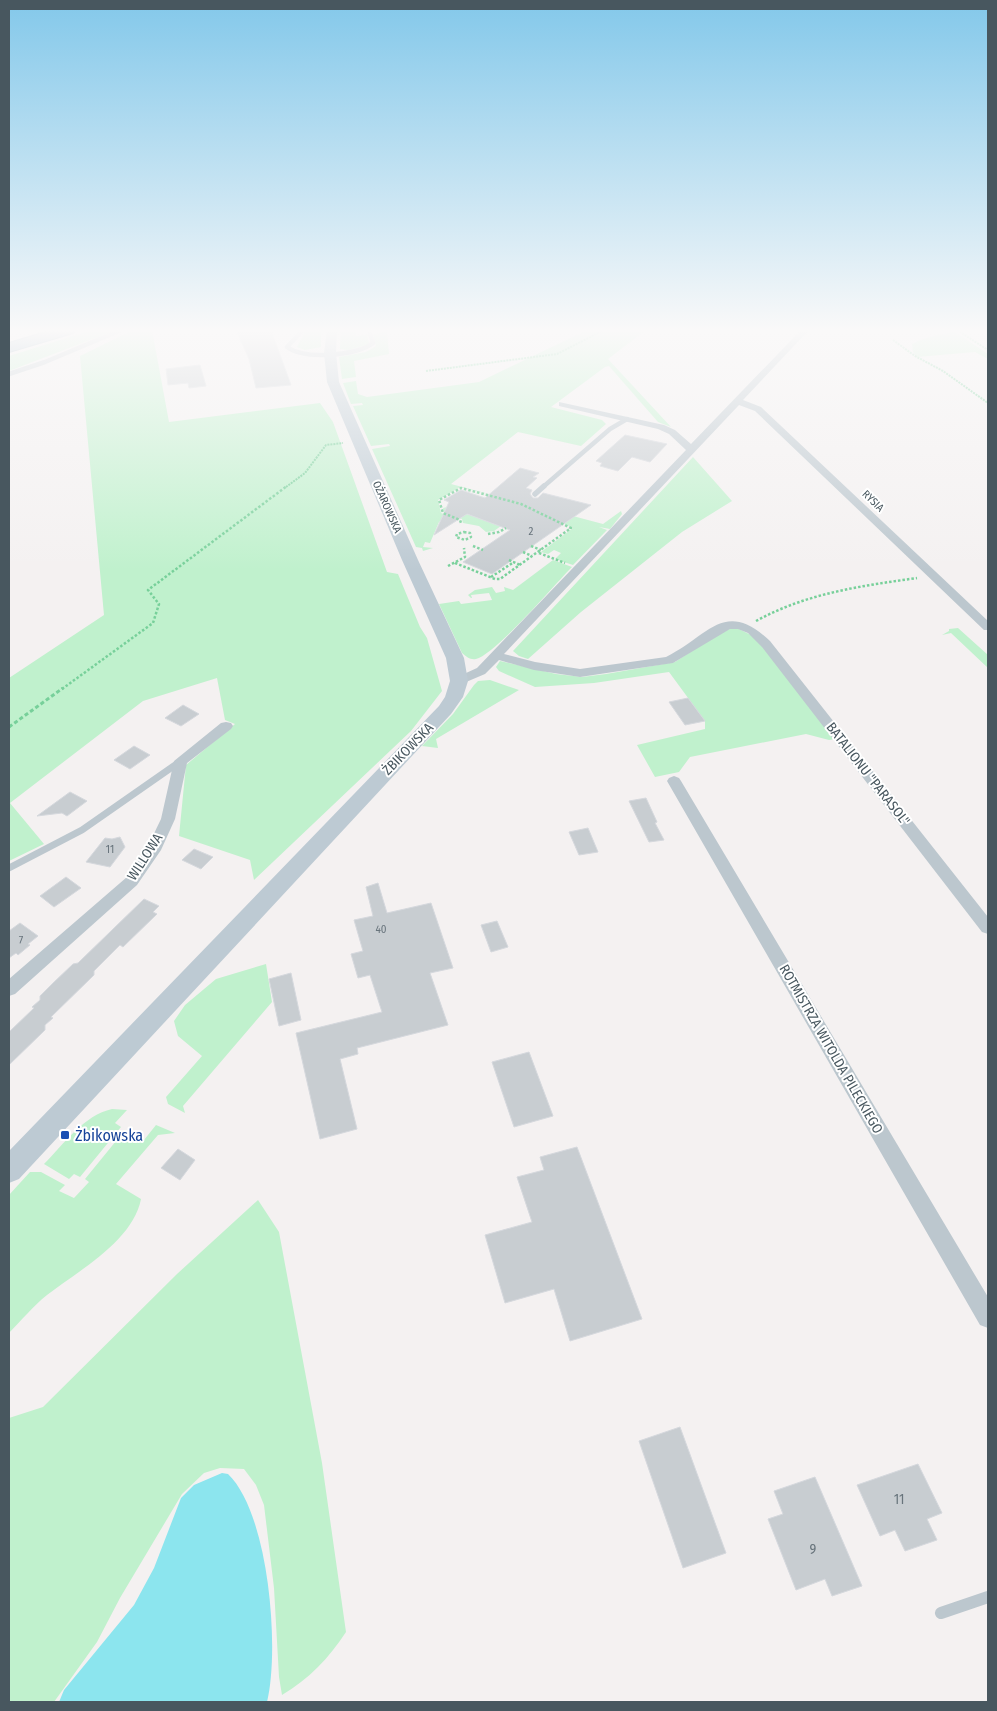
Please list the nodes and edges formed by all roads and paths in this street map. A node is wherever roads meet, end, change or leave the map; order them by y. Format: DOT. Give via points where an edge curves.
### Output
graph roads {
  1 [pos="345,410"];
  2 [pos="587,410"];
  3 [pos="728,410"];
  4 [pos="760,410"];
  5 [pos="627,419"];
  6 [pos="672,432"];
  7 [pos="704,436"];
  8 [pos="358,441"];
  9 [pos="691,449"];
  10 [pos="535,494"];
  11 [pos="461,523"];
  12 [pos="506,528"];
  13 [pos="488,534"];
  14 [pos="467,540"];
  15 [pos="473,546"];
  16 [pos="531,546"];
  17 [pos="464,548"];
  18 [pos="483,550"];
  19 [pos="542,550"];
  20 [pos="522,552"];
  21 [pos="538,553"];
  22 [pos="533,556"];
  23 [pos="554,559"];
  24 [pos="509,560"];
  25 [pos="514,562"];
  26 [pos="455,563"];
  27 [pos="521,565"];
  28 [pos="448,566"];
  29 [pos="933,575"];
  30 [pos="491,578"];
  31 [pos="743,625"];
  32 [pos="988,628"];
  33 [pos="496,654"];
  34 [pos="459,681"];
  35 [pos="226,726"];
  36 [pos="9,727"];
  37 [pos="181,761"];
  38 [pos="674,781"];
  39 [pos="9,868"];
  40 [pos="988,928"];
  41 [pos="9,989"];
  42 [pos="9,1170"];
  43 [pos="988,1317"];
  44 [pos="988,1597"];
  45 [pos="941,1613"];
  1 -- 8 [label="main road, OŻAROWSKA"];
  2 -- 5 [label="street"];
  3 -- 7 [label="street"];
  4 -- 29 [label="street, RYSIA"];
  5 -- 6 [label="street"];
  5 -- 10 [label="lane" via="610,429"];
  6 -- 7 [label="street"];
  6 -- 9 [label="street"];
  7 -- 9 [label="street"];
  8 -- 34 [label="main road, OŻAROWSKA" via="455,658"];
  8 -- 36 [label="path" via="326,445 305,472 148,590 158,604 153,623"];
  9 -- 33 [label="street"];
  11 -- 19 [label="path" via="442,513 439,500 461,488 521,504 572,528"];
  12 -- 13 [label="path"];
  14 -- 14 [label="path" via="472,535 463,530 457,534 456,537"];
  15 -- 18 [label="path"];
  16 -- 19 [label="path"];
  17 -- 26 [label="path" via="465,556"];
  19 -- 21 [label="path"];
  20 -- 22 [label="path"];
  21 -- 22 [label="path"];
  21 -- 23 [label="path"];
  22 -- 27 [label="path"];
  24 -- 25 [label="path"];
  25 -- 27 [label="path"];
  25 -- 30 [label="path"];
  26 -- 28 [label="path"];
  26 -- 30 [label="path"];
  27 -- 30 [label="path" via="502,578"];
  29 -- 31 [label="path" via="817,594"];
  29 -- 32 [label="street, RYSIA"];
  31 -- 33 [label="street" via="726,625 669,660 590,673 551,670"];
  31 -- 40 [label="street, BATALIONU \"PARASOL\"" via="766,644"];
  33 -- 34 [label="street" via="481,671"];
  34 -- 42 [label="main road, ŻBIKOWSKA" via="445,710"];
  35 -- 37 [label="street"];
  37 -- 39 [label="lane" via="82,830"];
  37 -- 41 [label="street, WILLOWA" via="168,819 154,850 132,881"];
  38 -- 43 [label="street, ROTMISTRZA WITOLDA PILECKIEGO"];
  44 -- 45 [label="lane"];
}
